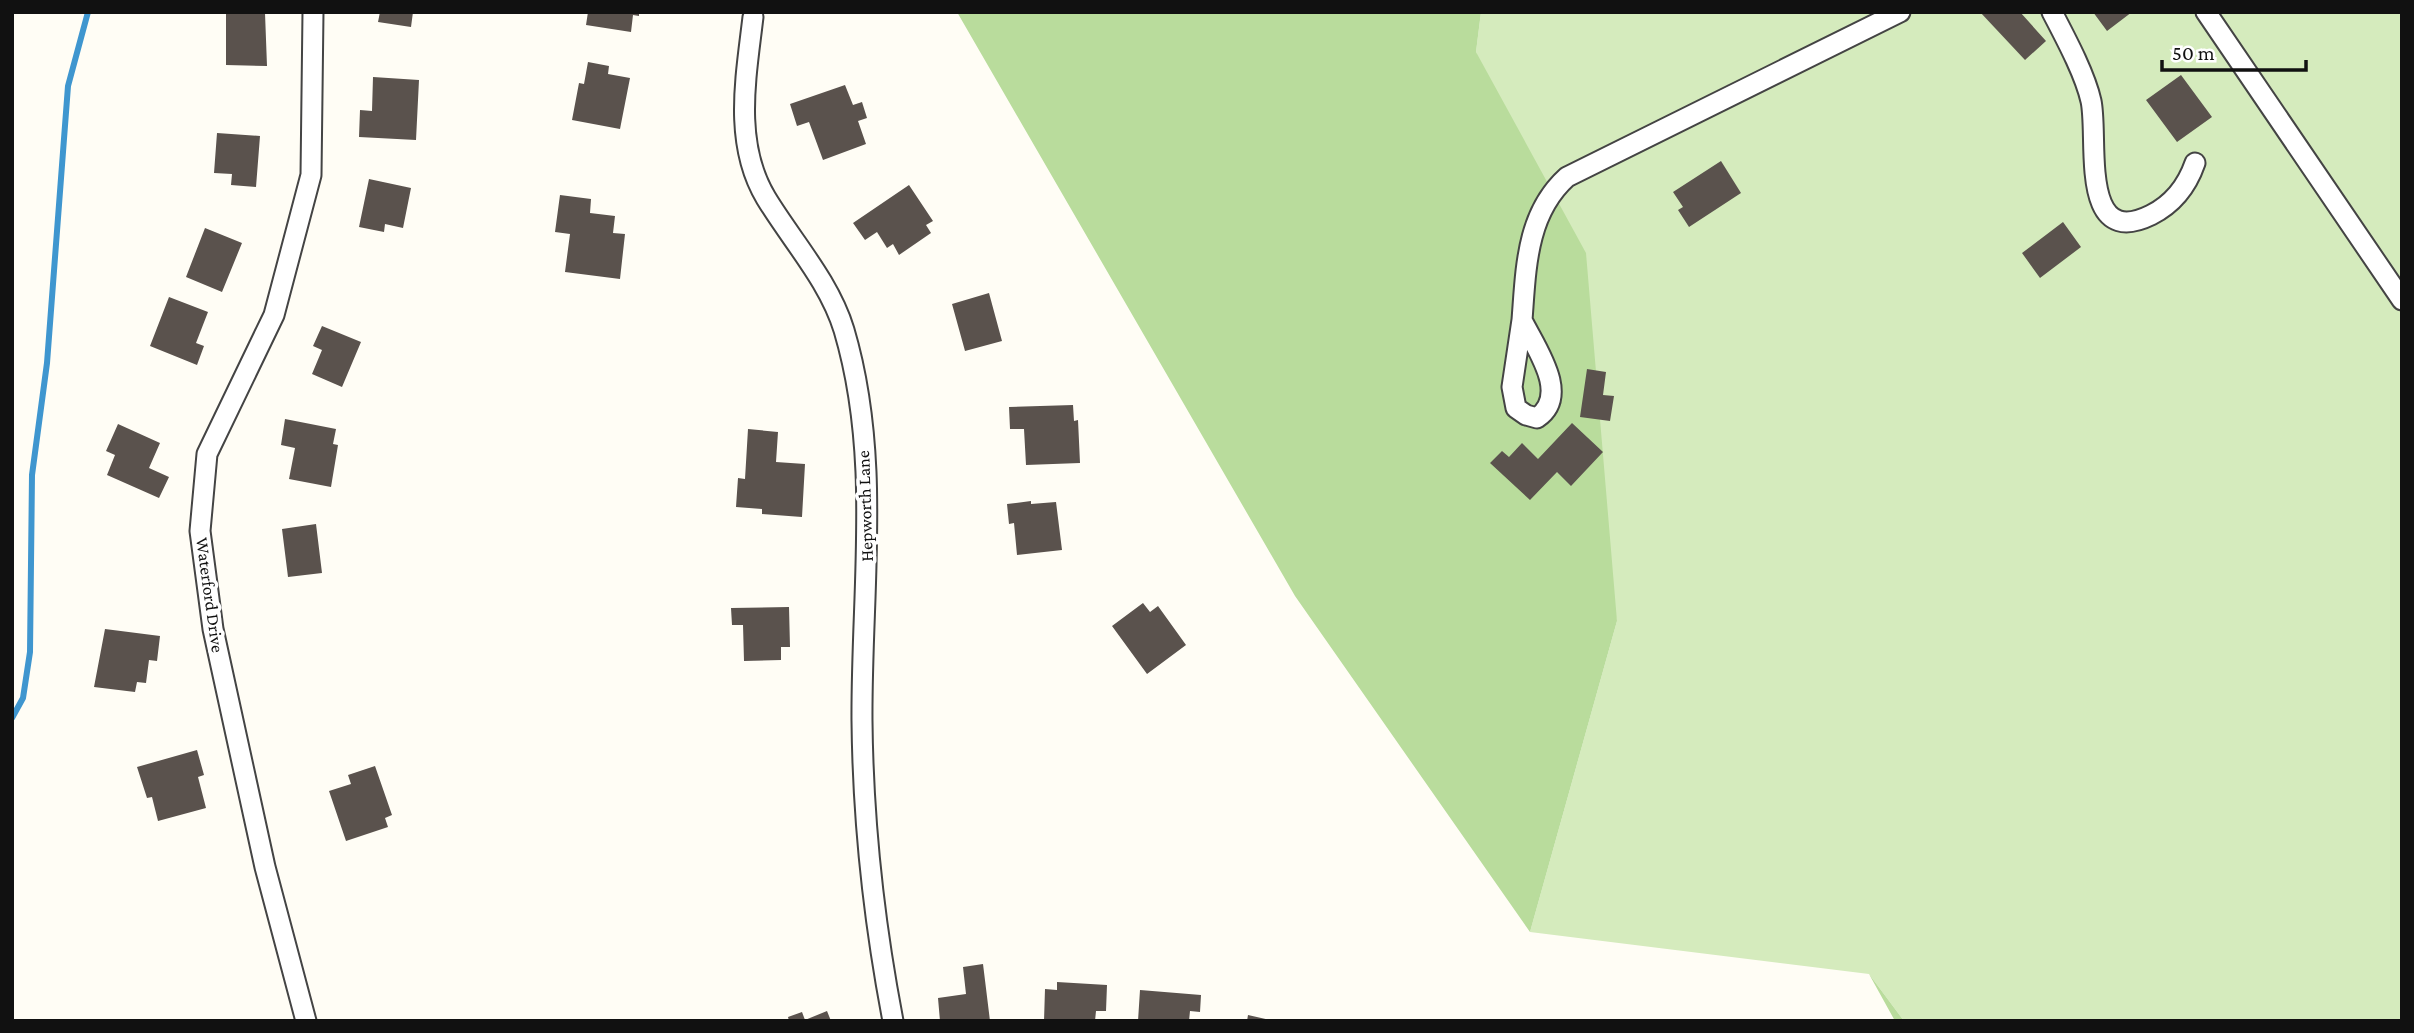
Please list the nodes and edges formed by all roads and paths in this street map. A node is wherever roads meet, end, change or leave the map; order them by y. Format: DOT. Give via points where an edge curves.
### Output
graph roads {
  1 [pos="313,12"];
  2 [pos="1900,12"];
  3 [pos="2052,12"];
  4 [pos="2206,12"];
  5 [pos="753,17"];
  6 [pos="2195,163"];
  7 [pos="2402,300"];
  8 [pos="1521,320"];
  9 [pos="306,1021"];
  10 [pos="893,1021"];
  1 -- 9 [label="street, Waterford Drive" via="311,175 274,315 207,454 200,531 213,629 265,867"];
  2 -- 8 [label="street" via="1567,177 1539,213 1527,263"];
  3 -- 6 [label="street" via="2091,101 2100,204 2118,220 2136,222 2176,197"];
  4 -- 7 [label="street"];
  5 -- 10 [label="street, Hepworth Lane" via="743,102 749,154 765,196 811,263 843,328 860,403 869,520 862,720 866,835"];
}
